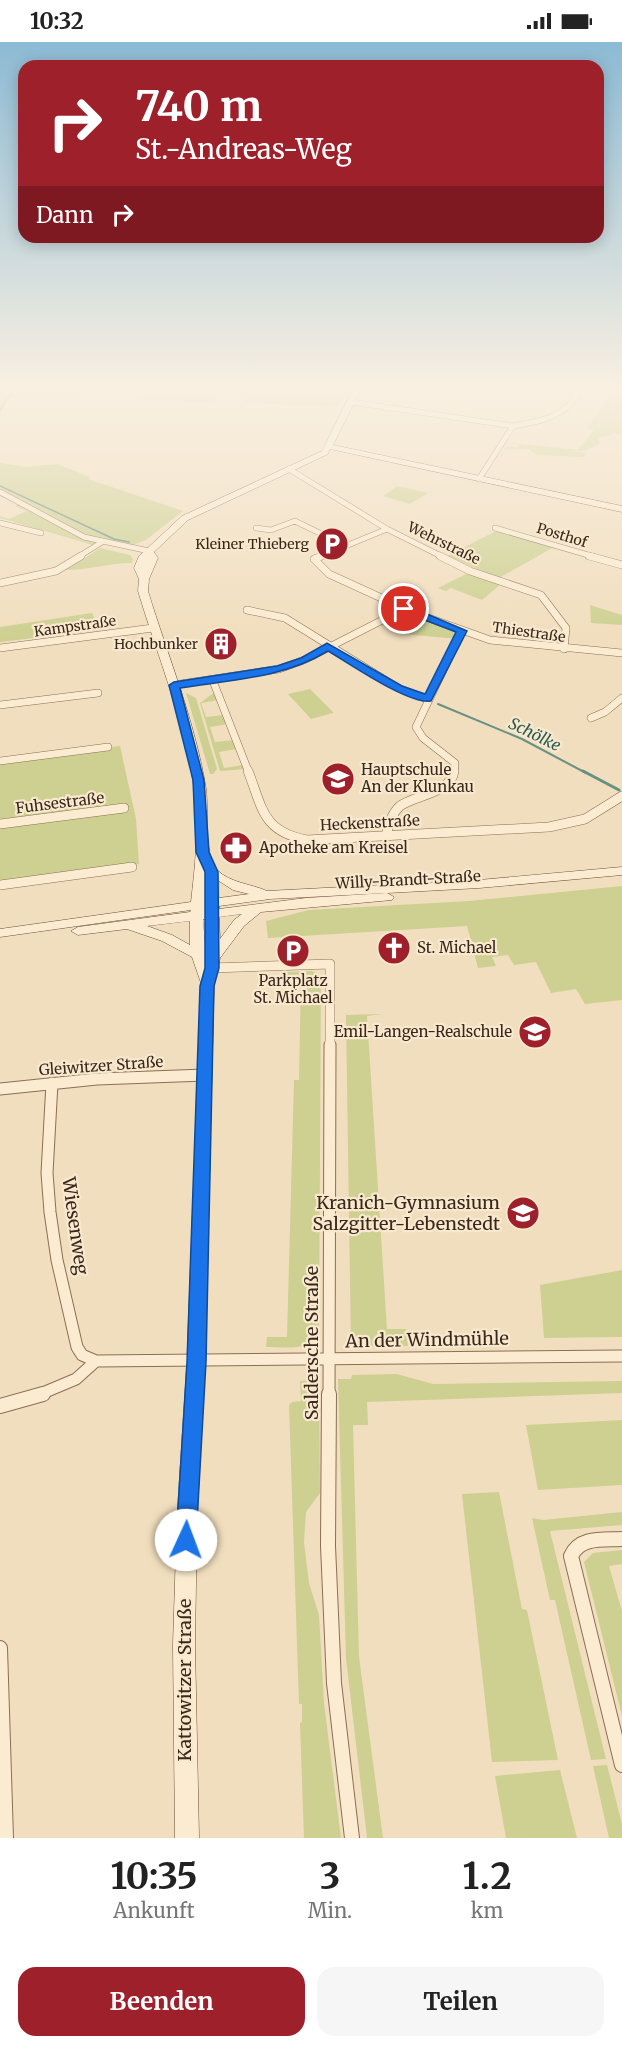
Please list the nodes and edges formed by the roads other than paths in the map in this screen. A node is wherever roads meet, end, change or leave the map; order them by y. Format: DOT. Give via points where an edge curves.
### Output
graph roads {
  1 [pos="285,471"];
  2 [pos="292,471"];
  3 [pos="441,471"];
  4 [pos="484,471"];
  5 [pos="479,479"];
  6 [pos="0,492"];
  7 [pos="622,509"];
  8 [pos="0,523"];
  9 [pos="256,528"];
  10 [pos="495,528"];
  11 [pos="387,529"];
  12 [pos="41,533"];
  13 [pos="102,542"];
  14 [pos="346,546"];
  15 [pos="151,549"];
  16 [pos="622,565"];
  17 [pos="10,581"];
  18 [pos="0,583"];
  19 [pos="0,588"];
  20 [pos="404,609"];
  21 [pos="247,610"];
  22 [pos="153,628"];
  23 [pos="462,631"];
  24 [pos="459,639"];
  25 [pos="490,640"];
  26 [pos="327,646"];
  27 [pos="0,648"];
  28 [pos="564,649"];
  29 [pos="622,653"];
  30 [pos="213,681"];
  31 [pos="174,685"];
  32 [pos="98,693"];
  33 [pos="428,699"];
  34 [pos="622,699"];
  35 [pos="0,705"];
  36 [pos="591,718"];
  37 [pos="108,747"];
  38 [pos="0,761"];
  39 [pos="622,796"];
  40 [pos="124,808"];
  41 [pos="0,824"];
  42 [pos="386,836"];
  43 [pos="202,852"];
  44 [pos="132,867"];
  45 [pos="622,871"];
  46 [pos="212,872"];
  47 [pos="622,879"];
  48 [pos="0,885"];
  49 [pos="270,895"];
  50 [pos="213,909"];
  51 [pos="258,909"];
  52 [pos="197,911"];
  53 [pos="124,925"];
  54 [pos="0,933"];
  55 [pos="0,939"];
  56 [pos="208,965"];
  57 [pos="205,1075"];
  58 [pos="52,1083"];
  59 [pos="0,1089"];
  60 [pos="622,1356"];
  61 [pos="330,1359"];
  62 [pos="96,1361"];
  63 [pos="196,1362"];
  64 [pos="0,1406"];
  65 [pos="622,1539"];
  66 [pos="0,1648"];
  67 [pos="621,1760"];
  68 [pos="6,1838"];
  69 [pos="187,1838"];
  70 [pos="352,1838"];
  1 -- 15 [label="street" via="195,512"];
  2 -- 11 [label="street, Wehrstraße"];
  3 -- 5 [label="street"];
  4 -- 5 [label="street"];
  5 -- 7 [label="street"];
  6 -- 13 [label="street" via="73,532"];
  8 -- 12 [label="street"];
  9 -- 14 [label="street" via="271,530 295,521"];
  10 -- 16 [label="street, Posthof"];
  11 -- 14 [label="street, Thiestraße"];
  11 -- 28 [label="street, Wehrstraße" via="470,571 541,595 566,628"];
  13 -- 15 [label="street"];
  13 -- 17 [label="street" via="56,571"];
  14 -- 20 [label="street, Thiestraße" via="314,559 329,574"];
  15 -- 22 [label="street, Kattowitzer Straße" via="153,558 143,591"];
  17 -- 18 [label="street"];
  17 -- 19 [label="street"];
  20 -- 23 [label="street, Thiestraße"];
  20 -- 26 [label="street"];
  21 -- 26 [label="street" via="285,618"];
  22 -- 27 [label="street, Kampstraße"];
  22 -- 31 [label="street, Kattowitzer Straße"];
  23 -- 24 [label="street"];
  23 -- 25 [label="street, Thiestraße"];
  24 -- 25 [label="street"];
  24 -- 33 [label="street"];
  25 -- 28 [label="street, Thiestraße"];
  26 -- 30 [label="street" via="279,669"];
  26 -- 33 [label="street" via="398,688"];
  28 -- 29 [label="street, Thiestraße"];
  30 -- 31 [label="street"];
  30 -- 42 [label="street, Heckenstraße" via="265,815 278,831 308,840"];
  31 -- 43 [label="street, Kattowitzer Straße" via="198,780"];
  32 -- 35 [label="street"];
  33 -- 42 [label="street" via="416,727 423,738 455,764 457,773 444,786 399,805 387,820"];
  34 -- 36 [label="street"];
  37 -- 38 [label="street"];
  39 -- 42 [label="street, Heckenstraße" via="585,819 549,827"];
  40 -- 41 [label="street, Fuhsestraße"];
  43 -- 46 [label="street, Kattowitzer Straße"];
  43 -- 52 [label="street, Kattowitzer Straße"];
  44 -- 48 [label="street"];
  45 -- 49 [label="street, Willy-Brandt-Straße" via="479,884"];
  46 -- 49 [label="street" via="238,887"];
  46 -- 50 [label="street, Kattowitzer Straße"];
  47 -- 51 [label="street, Willy-Brandt-Straße" via="306,902"];
  49 -- 50 [label="street, Willy-Brandt-Straße"];
  50 -- 51 [label="street, Willy-Brandt-Straße"];
  50 -- 52 [label="street, Willy-Brandt-Straße"];
  50 -- 56 [label="street, Kattowitzer Straße"];
  51 -- 56 [label="street" via="236,927"];
  52 -- 53 [label="street"];
  52 -- 54 [label="street"];
  52 -- 56 [label="street, Kattowitzer Straße"];
  53 -- 55 [label="street"];
  53 -- 56 [label="street" via="166,938"];
  56 -- 57 [label="street, Kattowitzer Straße"];
  56 -- 61 [label="street, Saldersche Straße" via="330,964"];
  57 -- 58 [label="street, Gleiwitzer Straße"];
  57 -- 63 [label="street, Kattowitzer Straße"];
  58 -- 59 [label="street, Gleiwitzer Straße"];
  58 -- 62 [label="street, Wiesenweg" via="47,1173 57,1260 77,1347 82,1355"];
  60 -- 61 [label="street, An der Windmühle"];
  61 -- 63 [label="street, An der Windmühle"];
  61 -- 70 [label="street, Saldersche Straße" via="328,1546 334,1683"];
  62 -- 63 [label="street"];
  62 -- 64 [label="street" via="84,1377 67,1386"];
  63 -- 69 [label="street, Kattowitzer Straße" via="183,1646"];
  65 -- 67 [label="street" via="582,1542 571,1556"];
  66 -- 68 [label="street"];
}
